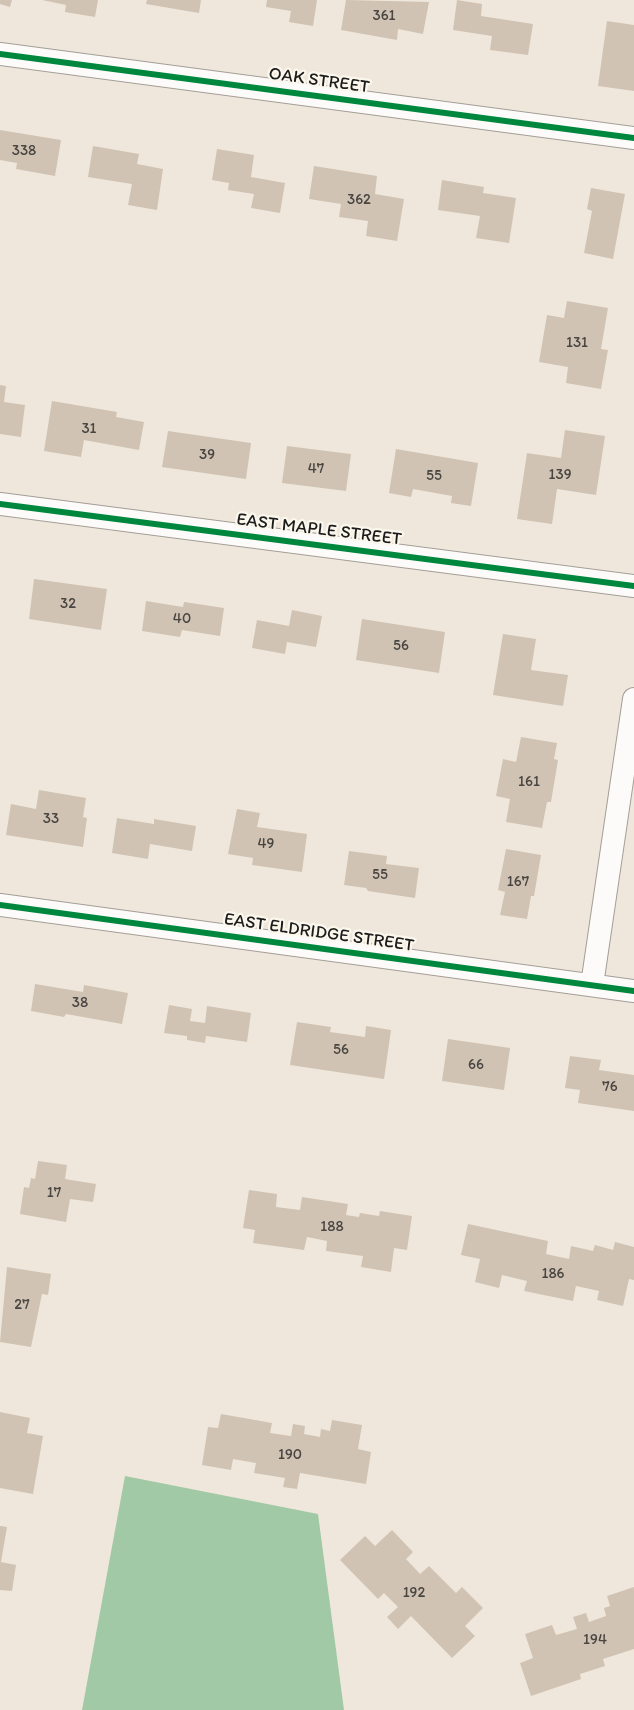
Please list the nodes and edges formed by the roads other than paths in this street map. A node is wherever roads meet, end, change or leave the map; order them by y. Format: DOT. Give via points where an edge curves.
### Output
graph roads {
  1 [pos="0,54"];
  2 [pos="634,138"];
  3 [pos="0,504"];
  4 [pos="634,586"];
  5 [pos="634,699"];
  6 [pos="0,905"];
  7 [pos="592,985"];
  8 [pos="634,990"];
  1 -- 2 [label="street, OAK STREET"];
  3 -- 4 [label="street, EAST MAPLE STREET"];
  5 -- 7 [label="street"];
  6 -- 7 [label="street, EAST ELDRIDGE STREET"];
  7 -- 8 [label="street, EAST ELDRIDGE STREET"];
}
